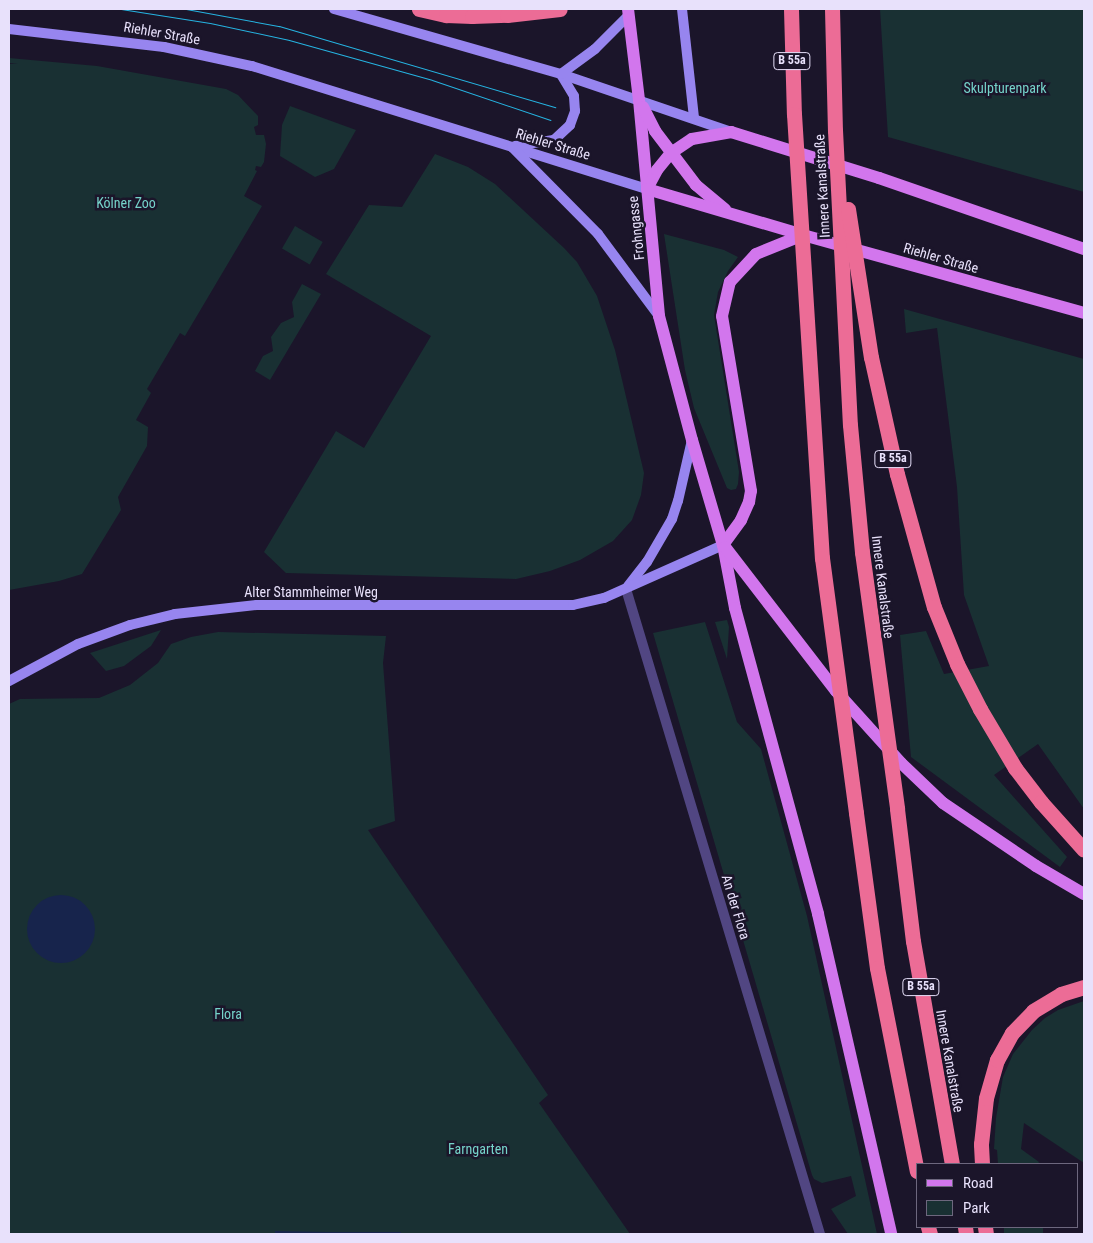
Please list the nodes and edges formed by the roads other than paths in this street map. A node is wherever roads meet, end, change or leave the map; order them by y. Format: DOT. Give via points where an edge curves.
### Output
graph roads {
  1 [pos="334,9"];
  2 [pos="419,9"];
  3 [pos="560,9"];
  4 [pos="682,9"];
  5 [pos="791,9"];
  6 [pos="832,9"];
  7 [pos="628,12"];
  8 [pos="9,29"];
  9 [pos="561,74"];
  10 [pos="639,100"];
  11 [pos="694,118"];
  12 [pos="835,130"];
  13 [pos="731,132"];
  14 [pos="511,147"];
  15 [pos="671,153"];
  16 [pos="647,189"];
  17 [pos="732,214"];
  18 [pos="803,235"];
  19 [pos="1084,249"];
  20 [pos="1084,313"];
  21 [pos="659,316"];
  22 [pos="692,440"];
  23 [pos="723,545"];
  24 [pos="626,589"];
  25 [pos="9,681"];
  26 [pos="1084,850"];
  27 [pos="1084,894"];
  28 [pos="1084,987"];
  29 [pos="952,1163"];
  30 [pos="982,1163"];
  31 [pos="916,1166"];
  32 [pos="820,1234"];
  33 [pos="890,1234"];
  1 -- 9 [label="main road"];
  2 -- 3 [label="highway" via="472,16"];
  4 -- 11 [label="main road"];
  5 -- 31 [label="highway, Innere Kanalstraße / B 55a, bridge" via="794,114 822,558 877,968"];
  6 -- 12 [label="highway, Innere Kanalstraße / B 55a"];
  7 -- 9 [label="main road" via="595,49"];
  7 -- 10 [label="main road, Frohngasse"];
  8 -- 14 [label="main road, Riehler Straße" via="164,47 252,66"];
  9 -- 10 [label="main road"];
  9 -- 14 [label="main road" via="574,96 575,112 570,125 554,140"];
  10 -- 11 [label="main road"];
  10 -- 15 [label="main road"];
  10 -- 16 [label="main road, Frohngasse"];
  11 -- 13 [label="main road"];
  12 -- 26 [label="highway, B 55a, bridge" via="871,357 902,493 934,607 980,708 1015,768 1040,802"];
  12 -- 29 [label="highway, Innere Kanalstraße / B 55a, bridge" via="850,425 862,552 912,941"];
  13 -- 15 [label="main road" via="692,139"];
  13 -- 19 [label="main road" via="880,178"];
  14 -- 16 [label="main road, Riehler Straße"];
  14 -- 21 [label="main road" via="598,234"];
  15 -- 16 [label="main road"];
  15 -- 17 [label="main road" via="696,185"];
  16 -- 17 [label="main road, Riehler Straße"];
  16 -- 21 [label="main road, Frohngasse"];
  17 -- 18 [label="main road, Riehler Straße"];
  18 -- 20 [label="main road, Riehler Straße"];
  18 -- 23 [label="main road" via="756,254 730,282 722,316 751,491 741,520"];
  21 -- 22 [label="main road, Frohngasse"];
  22 -- 23 [label="main road, Frohngasse"];
  22 -- 24 [label="main road" via="672,518 647,562"];
  23 -- 24 [label="main road, Alter Stammheimer Weg"];
  23 -- 27 [label="main road" via="836,691 901,763 943,803 1036,866"];
  23 -- 33 [label="main road, Frohngasse" via="735,608 818,914"];
  24 -- 25 [label="main road, Alter Stammheimer Weg" via="604,598 574,604 257,605 175,614 130,625 78,644"];
  24 -- 32 [label="street, An der Flora"];
  28 -- 30 [label="highway" via="1061,994 1033,1011 1012,1033 997,1060 986,1098"];
}
